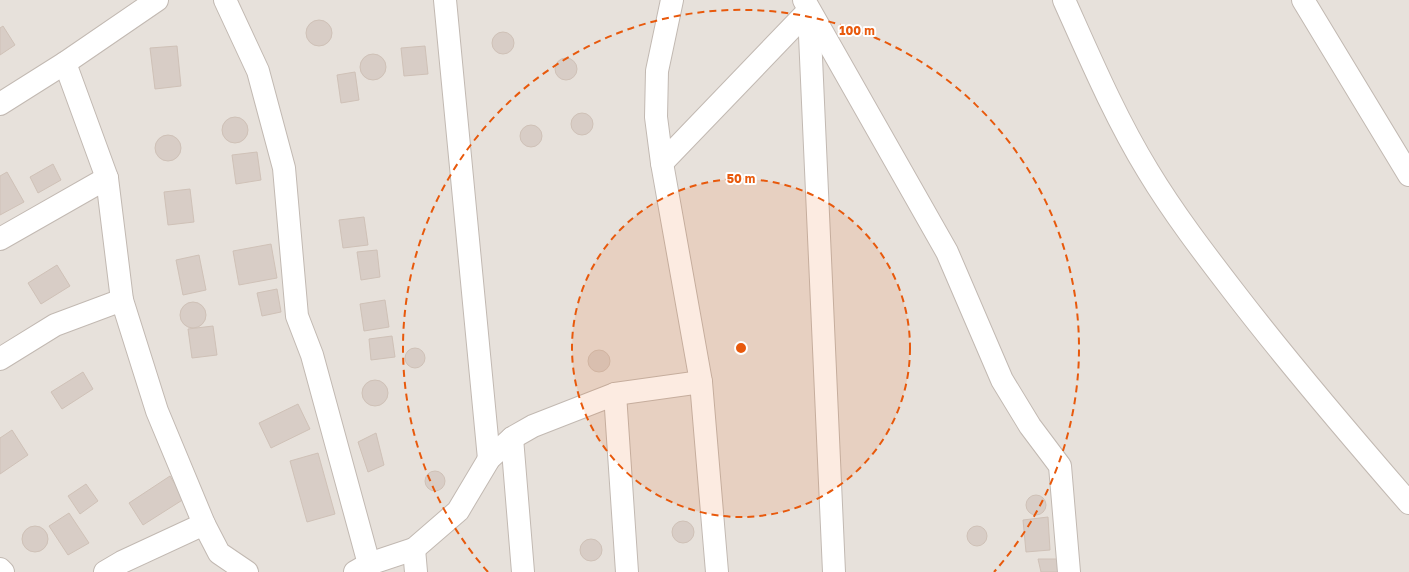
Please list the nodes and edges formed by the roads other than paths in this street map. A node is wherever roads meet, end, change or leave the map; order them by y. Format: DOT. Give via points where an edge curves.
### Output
graph roads {
  1 [pos="157,0"];
  2 [pos="225,0"];
  3 [pos="446,0"];
  4 [pos="672,0"];
  5 [pos="1064,0"];
  6 [pos="1303,0"];
  7 [pos="806,5"];
  8 [pos="65,63"];
  9 [pos="0,104"];
  10 [pos="662,163"];
  11 [pos="1409,175"];
  12 [pos="107,178"];
  13 [pos="0,239"];
  14 [pos="122,300"];
  15 [pos="0,358"];
  16 [pos="702,382"];
  17 [pos="615,394"];
  18 [pos="512,438"];
  19 [pos="489,459"];
  20 [pos="1409,503"];
  21 [pos="204,524"];
  22 [pos="414,549"];
  23 [pos="362,568"];
  24 [pos="0,569"];
  25 [pos="3,572"];
  26 [pos="105,572"];
  27 [pos="247,572"];
  28 [pos="416,572"];
  29 [pos="523,572"];
  30 [pos="627,572"];
  31 [pos="717,572"];
  32 [pos="834,572"];
  33 [pos="1069,572"];
  1 -- 8 [label="street"];
  2 -- 23 [label="street" via="258,71 284,168 297,316 312,356"];
  3 -- 19 [label="street"];
  4 -- 10 [label="street" via="657,71 656,117"];
  5 -- 20 [label="street" via="1118,118 1148,172 1180,221 1265,333"];
  6 -- 11 [label="street"];
  7 -- 10 [label="street"];
  7 -- 32 [label="street"];
  7 -- 33 [label="street" via="947,252 1002,380 1030,426 1060,466"];
  8 -- 9 [label="street"];
  8 -- 12 [label="street"];
  10 -- 16 [label="street"];
  12 -- 13 [label="street"];
  12 -- 14 [label="street"];
  14 -- 15 [label="street" via="55,325"];
  14 -- 21 [label="street" via="157,411"];
  16 -- 17 [label="street"];
  16 -- 31 [label="street"];
  17 -- 18 [label="street" via="533,426"];
  17 -- 30 [label="street"];
  18 -- 19 [label="street"];
  18 -- 29 [label="street"];
  19 -- 22 [label="street" via="458,511"];
  21 -- 26 [label="street"];
  21 -- 27 [label="street" via="219,553"];
  22 -- 23 [label="street"];
  22 -- 28 [label="street"];
  24 -- 25 [label="street"];
}
